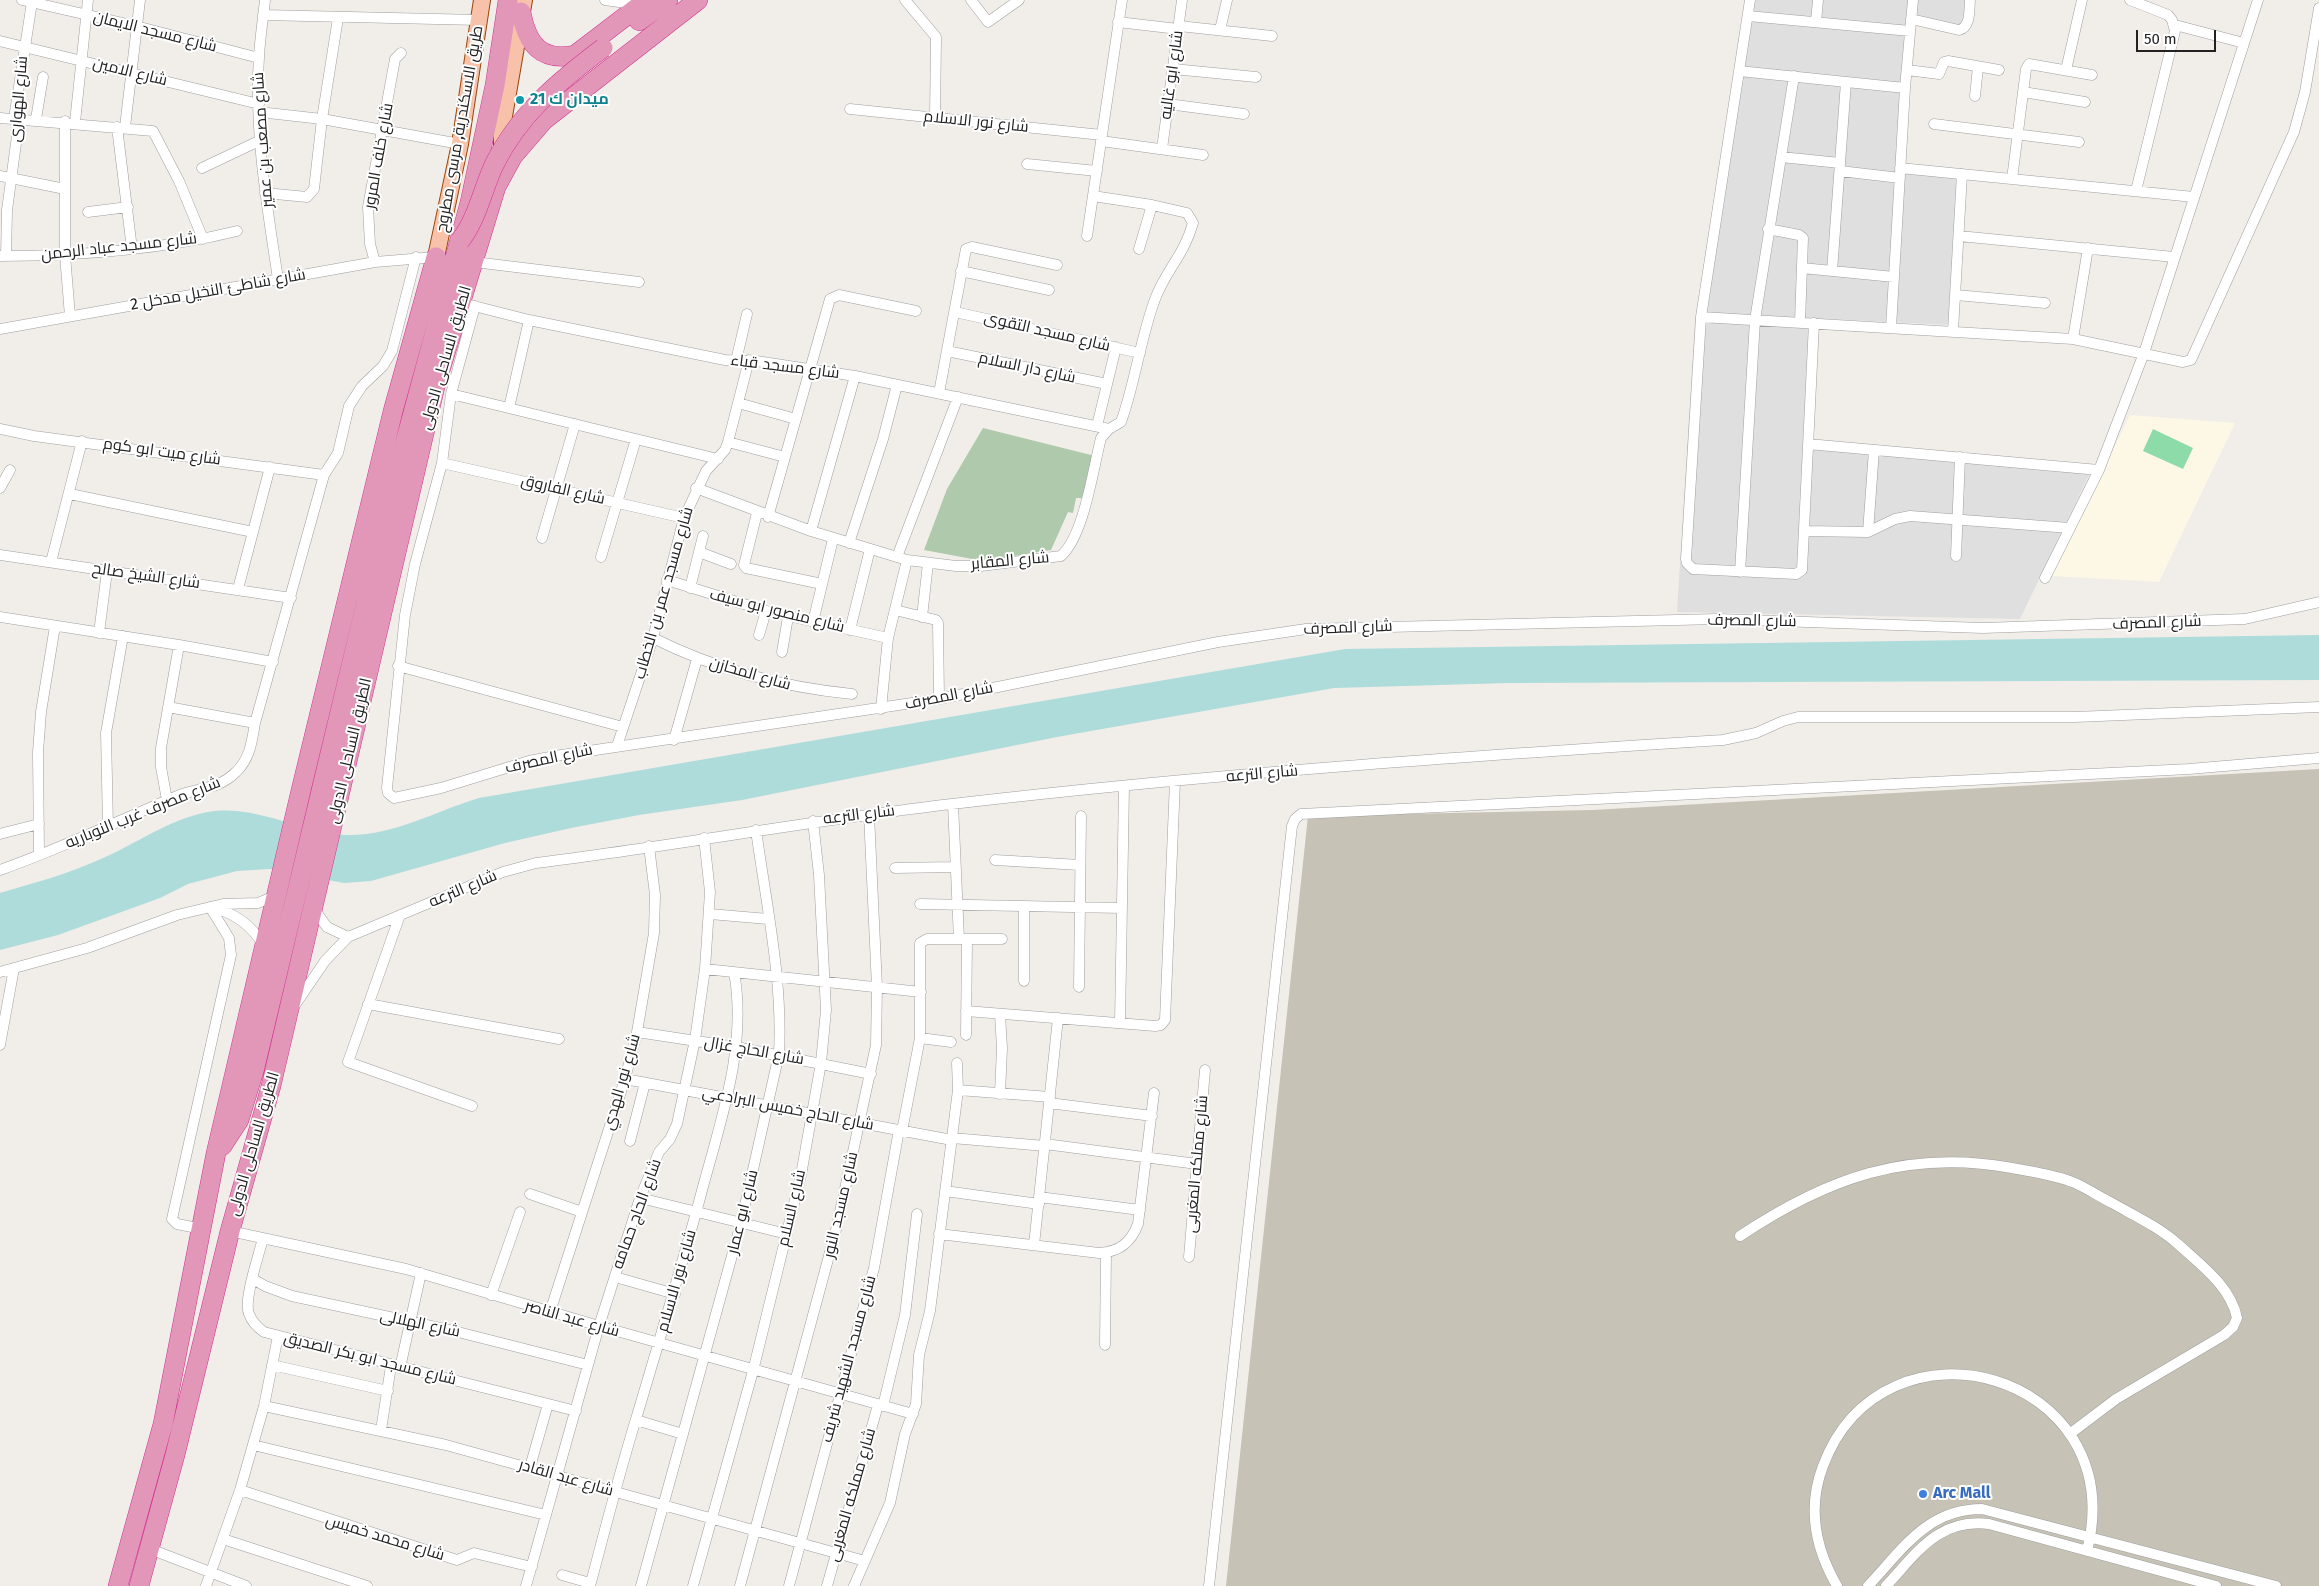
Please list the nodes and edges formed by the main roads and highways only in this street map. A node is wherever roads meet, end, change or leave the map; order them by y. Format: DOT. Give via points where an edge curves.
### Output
graph roads {
  1 [pos="482,0"];
  2 [pos="668,0"];
  3 [pos="698,0"];
  4 [pos="644,2"];
  5 [pos="515,4"];
  6 [pos="504,170"];
  7 [pos="460,241"];
  8 [pos="436,257"];
  9 [pos="216,1153"];
  10 [pos="118,1586"];
  11 [pos="139,1586"];
  1 -- 8 [label="main road, طريق الاسكندرية, مرسى مطروح" via="460,144"];
  2 -- 7 [label="highway, bridge" via="555,85 520,122 494,166 477,215"];
  3 -- 6 [label="highway, الطريق الساحلى الدولى" via="556,109 532,132"];
  4 -- 5 [label="highway" via="575,55 564,57 553,56 533,45"];
  5 -- 6 [label="main road" via="502,128"];
  5 -- 7 [label="highway"];
  6 -- 11 [label="highway, الطريق الساحلى الدولى" via="496,186 474,262 468,305 443,359 428,415 271,1086 230,1231"];
  7 -- 9 [label="highway" via="416,395 244,1106 232,1132"];
  8 -- 9 [label="highway, الطريق الساحلى الدولى" via="393,411"];
  9 -- 10 [label="highway, الطريق الساحلى الدولى" via="163,1424"];
}
